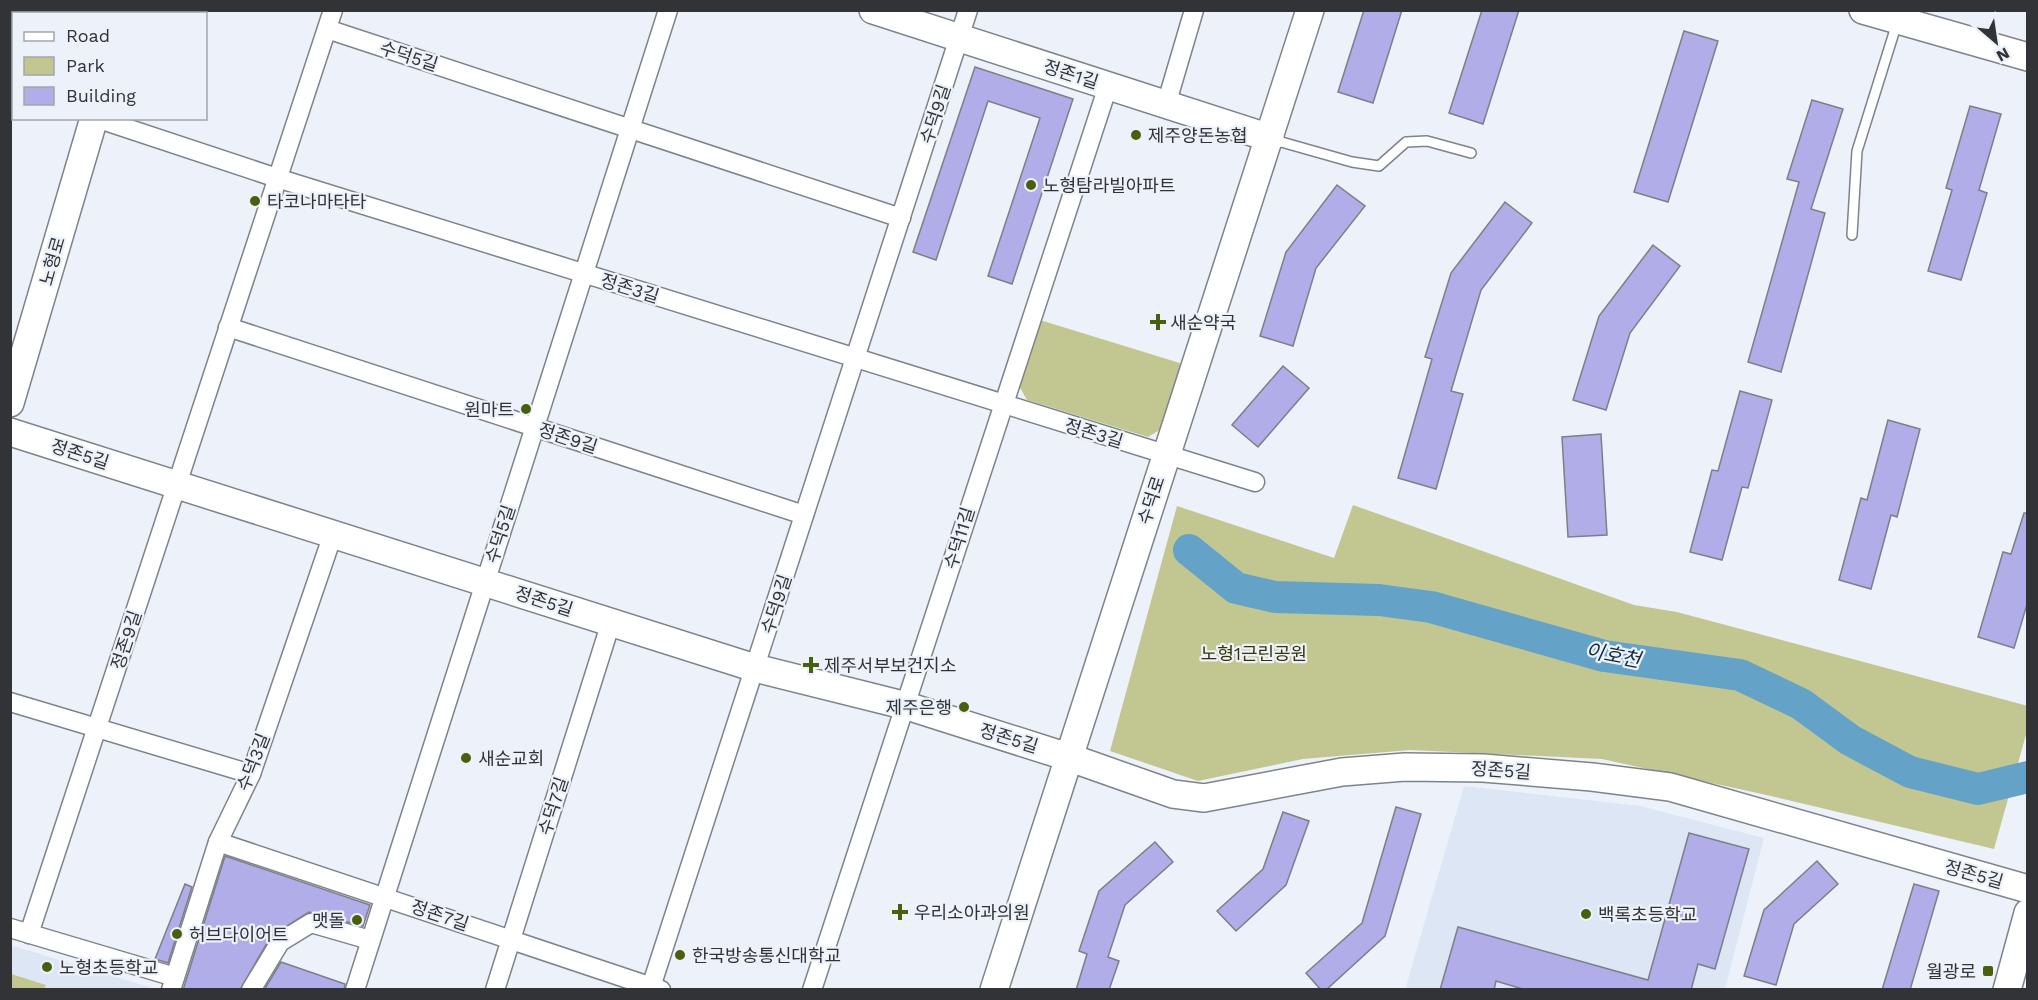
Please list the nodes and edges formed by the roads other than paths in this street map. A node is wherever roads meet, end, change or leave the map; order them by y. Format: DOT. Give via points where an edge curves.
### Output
graph roads {
  1 [pos="333,10"];
  2 [pos="668,10"];
  3 [pos="873,10"];
  4 [pos="968,10"];
  5 [pos="1194,10"];
  6 [pos="1310,10"];
  7 [pos="1863,10"];
  8 [pos="1898,21"];
  9 [pos="327,29"];
  10 [pos="960,38"];
  11 [pos="2028,57"];
  12 [pos="1108,86"];
  13 [pos="1166,105"];
  14 [pos="94,120"];
  15 [pos="101,120"];
  16 [pos="629,128"];
  17 [pos="1270,138"];
  18 [pos="1471,153"];
  19 [pos="278,178"];
  20 [pos="901,218"];
  21 [pos="1852,235"];
  22 [pos="583,273"];
  23 [pos="228,327"];
  24 [pos="856,358"];
  25 [pos="12,392"];
  26 [pos="1001,404"];
  27 [pos="534,427"];
  28 [pos="10,432"];
  29 [pos="1165,455"];
  30 [pos="1255,482"];
  31 [pos="177,484"];
  32 [pos="804,515"];
  33 [pos="333,534"];
  34 [pos="484,582"];
  35 [pos="611,622"];
  36 [pos="755,668"];
  37 [pos="10,702"];
  38 [pos="907,706"];
  39 [pos="97,727"];
  40 [pos="1068,757"];
  41 [pos="251,774"];
  42 [pos="218,842"];
  43 [pos="2028,889"];
  44 [pos="385,896"];
  45 [pos="2028,913"];
  46 [pos="10,928"];
  47 [pos="29,934"];
  48 [pos="510,938"];
  49 [pos="370,940"];
  50 [pos="173,983"];
  51 [pos="654,988"];
  52 [pos="251,990"];
  53 [pos="355,990"];
  54 [pos="495,990"];
  55 [pos="812,990"];
  56 [pos="994,990"];
  57 [pos="2007,990"];
  1 -- 9 [label="street, 정존9길"];
  2 -- 16 [label="street, 수덕5길"];
  3 -- 10 [label="street, 정존1길"];
  4 -- 10 [label="street, 수덕9길"];
  5 -- 13 [label="street"];
  6 -- 17 [label="street, 수덕로"];
  7 -- 8 [label="street"];
  8 -- 11 [label="street"];
  8 -- 21 [label="lane" via="1857,151"];
  9 -- 16 [label="street, 수덕5길"];
  9 -- 19 [label="street, 정존9길"];
  10 -- 12 [label="street, 정존1길"];
  10 -- 20 [label="street, 수덕9길"];
  12 -- 13 [label="street, 정존1길"];
  12 -- 26 [label="street, 수덕11길"];
  13 -- 17 [label="street, 정존1길"];
  14 -- 25 [label="street, 노형로"];
  15 -- 19 [label="street, 정존3길"];
  16 -- 20 [label="street"];
  16 -- 22 [label="street, 수덕5길"];
  17 -- 18 [label="lane" via="1379,166 1406,142 1427,141"];
  17 -- 29 [label="street, 수덕로"];
  19 -- 22 [label="street, 정존3길"];
  19 -- 23 [label="street, 정존9길"];
  20 -- 24 [label="street, 수덕9길"];
  22 -- 24 [label="street, 정존3길"];
  22 -- 27 [label="street, 수덕5길"];
  23 -- 27 [label="street, 정존9길"];
  23 -- 31 [label="street, 정존9길"];
  24 -- 26 [label="street, 정존3길"];
  24 -- 32 [label="street, 수덕9길"];
  26 -- 29 [label="street, 정존3길"];
  26 -- 38 [label="street, 수덕11길"];
  27 -- 32 [label="street, 정존9길"];
  27 -- 34 [label="street, 수덕5길"];
  28 -- 31 [label="street, 정존5길"];
  29 -- 30 [label="street, 정존3길"];
  29 -- 40 [label="street, 수덕로"];
  31 -- 33 [label="street, 정존5길"];
  31 -- 39 [label="street, 정존9길"];
  32 -- 36 [label="street, 수덕9길"];
  33 -- 34 [label="street, 정존5길"];
  33 -- 41 [label="street, 수덕3길"];
  34 -- 35 [label="street, 정존5길"];
  34 -- 44 [label="street, 수덕5길"];
  35 -- 36 [label="street, 정존5길"];
  35 -- 48 [label="street, 수덕7길"];
  36 -- 38 [label="street, 정존5길"];
  36 -- 51 [label="street, 수덕9길"];
  37 -- 39 [label="street"];
  38 -- 40 [label="street, 정존5길"];
  38 -- 55 [label="street, 수덕11길"];
  39 -- 41 [label="street"];
  39 -- 47 [label="street, 정존9길"];
  40 -- 43 [label="street, 정존5길" via="1173,794 1204,798 1342,772 1405,767 1505,770 1671,787"];
  40 -- 56 [label="street, 수덕로"];
  41 -- 42 [label="street, 수덕3길"];
  42 -- 44 [label="street, 정존7길"];
  42 -- 50 [label="street, 수덕3길"];
  44 -- 48 [label="street, 정존7길"];
  44 -- 49 [label="street, 수덕5길"];
  45 -- 57 [label="street"];
  46 -- 47 [label="street"];
  47 -- 50 [label="street"];
  48 -- 51 [label="street, 정존7길"];
  48 -- 54 [label="street, 수덕7길"];
  49 -- 52 [label="street" via="311,923 280,942"];
  49 -- 53 [label="street, 수덕5길"];
}
